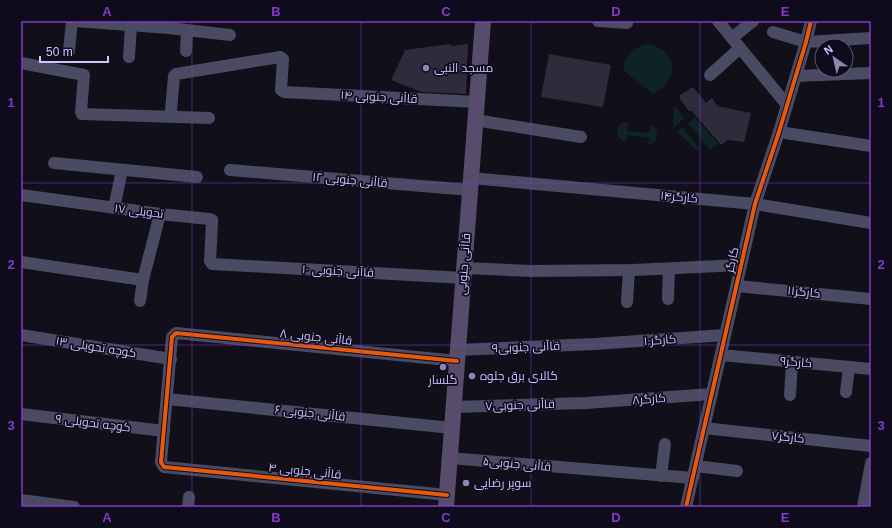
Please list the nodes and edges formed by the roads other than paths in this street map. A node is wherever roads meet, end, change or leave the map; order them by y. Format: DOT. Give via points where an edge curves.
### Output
graph roads {
  1 [pos="72,21"];
  2 [pos="75,21"];
  3 [pos="483,21"];
  4 [pos="598,21"];
  5 [pos="718,21"];
  6 [pos="753,21"];
  7 [pos="811,21"];
  8 [pos="99,22"];
  9 [pos="627,23"];
  10 [pos="148,24"];
  11 [pos="131,25"];
  12 [pos="195,28"];
  13 [pos="774,32"];
  14 [pos="230,35"];
  15 [pos="732,38"];
  16 [pos="871,38"];
  17 [pos="806,42"];
  18 [pos="740,48"];
  19 [pos="68,50"];
  20 [pos="186,51"];
  21 [pos="128,57"];
  22 [pos="21,63"];
  23 [pos="871,73"];
  24 [pos="710,75"];
  25 [pos="796,76"];
  26 [pos="477,102"];
  27 [pos="787,105"];
  28 [pos="171,111"];
  29 [pos="209,118"];
  30 [pos="475,120"];
  31 [pos="779,132"];
  32 [pos="581,137"];
  33 [pos="871,146"];
  34 [pos="54,163"];
  35 [pos="122,170"];
  36 [pos="230,170"];
  37 [pos="197,177"];
  38 [pos="470,184"];
  39 [pos="555,186"];
  40 [pos="21,195"];
  41 [pos="755,204"];
  42 [pos="114,208"];
  43 [pos="160,214"];
  44 [pos="871,223"];
  45 [pos="21,262"];
  46 [pos="212,264"];
  47 [pos="741,265"];
  48 [pos="669,269"];
  49 [pos="629,270"];
  50 [pos="464,273"];
  51 [pos="143,280"];
  52 [pos="736,286"];
  53 [pos="668,299"];
  54 [pos="871,299"];
  55 [pos="140,302"];
  56 [pos="627,302"];
  57 [pos="21,335"];
  58 [pos="725,335"];
  59 [pos="595,344"];
  60 [pos="721,355"];
  61 [pos="458,356"];
  62 [pos="171,359"];
  63 [pos="792,362"];
  64 [pos="849,367"];
  65 [pos="871,369"];
  66 [pos="846,392"];
  67 [pos="712,394"];
  68 [pos="790,395"];
  69 [pos="167,399"];
  70 [pos="586,403"];
  71 [pos="454,407"];
  72 [pos="21,414"];
  73 [pos="452,428"];
  74 [pos="704,428"];
  75 [pos="164,431"];
  76 [pos="665,444"];
  77 [pos="871,446"];
  78 [pos="450,458"];
  79 [pos="871,464"];
  80 [pos="737,471"];
  81 [pos="694,472"];
  82 [pos="661,476"];
  83 [pos="21,500"];
  84 [pos="448,504"];
  85 [pos="74,507"];
  86 [pos="686,507"];
  87 [pos="691,507"];
  88 [pos="863,507"];
  1 -- 19 [label="street"];
  2 -- 8 [label="street"];
  3 -- 26 [label="main road, قاآنی جنوبی"];
  4 -- 9 [label="street"];
  5 -- 15 [label="street"];
  6 -- 15 [label="street"];
  7 -- 17 [label="street, کارگر"];
  8 -- 11 [label="street"];
  10 -- 11 [label="street"];
  10 -- 12 [label="street"];
  11 -- 21 [label="street"];
  12 -- 14 [label="street"];
  12 -- 20 [label="street"];
  13 -- 17 [label="street"];
  15 -- 18 [label="street"];
  16 -- 17 [label="street"];
  17 -- 25 [label="street, کارگر"];
  18 -- 24 [label="street"];
  18 -- 27 [label="street"];
  22 -- 29 [label="street" via="84,75 80,112 82,114"];
  23 -- 25 [label="street"];
  25 -- 27 [label="street, کارگر"];
  26 -- 28 [label="street, قاآنی جنوبی ۱۴" via="282,91 280,57 176,74"];
  26 -- 30 [label="main road, قاآنی جنوبی"];
  27 -- 31 [label="street, کارگر"];
  30 -- 32 [label="street"];
  30 -- 38 [label="main road, قاآنی جنوبی"];
  31 -- 33 [label="street"];
  31 -- 41 [label="street, کارگر"];
  34 -- 35 [label="street"];
  35 -- 37 [label="street"];
  35 -- 42 [label="street"];
  36 -- 38 [label="street, قاآنی جنوبی ۱۲"];
  38 -- 39 [label="street, قاآنی جنوبی ۱۲"];
  38 -- 50 [label="main road, قاآنی جنوبی"];
  39 -- 41 [label="street, کارگر۱۴"];
  40 -- 42 [label="street, تحویلی ۱۷"];
  41 -- 44 [label="street, کارگر۱۴"];
  41 -- 47 [label="street, کارگر"];
  42 -- 43 [label="street, تحویلی ۱۷"];
  43 -- 46 [label="street, تحویلی ۱۷" via="212,220"];
  43 -- 51 [label="street"];
  45 -- 51 [label="street"];
  46 -- 50 [label="street, قاآنی جنوبی ۱۰"];
  47 -- 48 [label="street, قاآنی جنوبی ۱۰"];
  47 -- 52 [label="street, کارگر"];
  48 -- 49 [label="street, قاآنی جنوبی ۱۰"];
  48 -- 53 [label="street"];
  49 -- 50 [label="street, قاآنی جنوبی ۱۰"];
  49 -- 56 [label="street"];
  50 -- 61 [label="main road, قاآنی جنوبی"];
  51 -- 55 [label="street"];
  52 -- 54 [label="street, کارگر۱۱"];
  52 -- 58 [label="street, کارگر"];
  57 -- 62 [label="street, کوچه تحویلی ۱۳"];
  58 -- 59 [label="street, کارگر۱۰"];
  58 -- 60 [label="street, کارگر"];
  59 -- 61 [label="street, قاآنی جنوبی۹"];
  60 -- 63 [label="street, کارگر۹"];
  60 -- 67 [label="street, کارگر"];
  61 -- 62 [label="street, قاآنی جنوبی ۸" via="176,333"];
  61 -- 71 [label="main road, قاآنی جنوبی"];
  62 -- 69 [label="street"];
  63 -- 64 [label="street, کارگر۹"];
  63 -- 68 [label="street"];
  64 -- 65 [label="street, کارگر۹"];
  64 -- 66 [label="street"];
  67 -- 70 [label="street, کارگر۸"];
  67 -- 74 [label="street, کارگر"];
  69 -- 73 [label="street, قاآنی جنوبی ۶"];
  69 -- 75 [label="street"];
  70 -- 71 [label="street, قاآنی جنوبی۷"];
  71 -- 73 [label="main road, قاآنی جنوبی"];
  72 -- 75 [label="street, کوچه تحویلی ۹"];
  73 -- 78 [label="main road, قاآنی جنوبی"];
  74 -- 77 [label="street, کارگر۷"];
  74 -- 81 [label="street, کارگر"];
  75 -- 84 [label="street, قاآنی جنوبی ۴" via="161,462 164,467"];
  76 -- 82 [label="street"];
  78 -- 82 [label="street, قاآنی جنوبی۵"];
  78 -- 84 [label="main road, قاآنی جنوبی"];
  79 -- 88 [label="street"];
  80 -- 81 [label="street, قاآنی جنوبی۵"];
  81 -- 82 [label="street, قاآنی جنوبی۵"];
  81 -- 86 [label="street, کارگر"];
  83 -- 85 [label="street"];
  86 -- 87 [label="street"];
}
